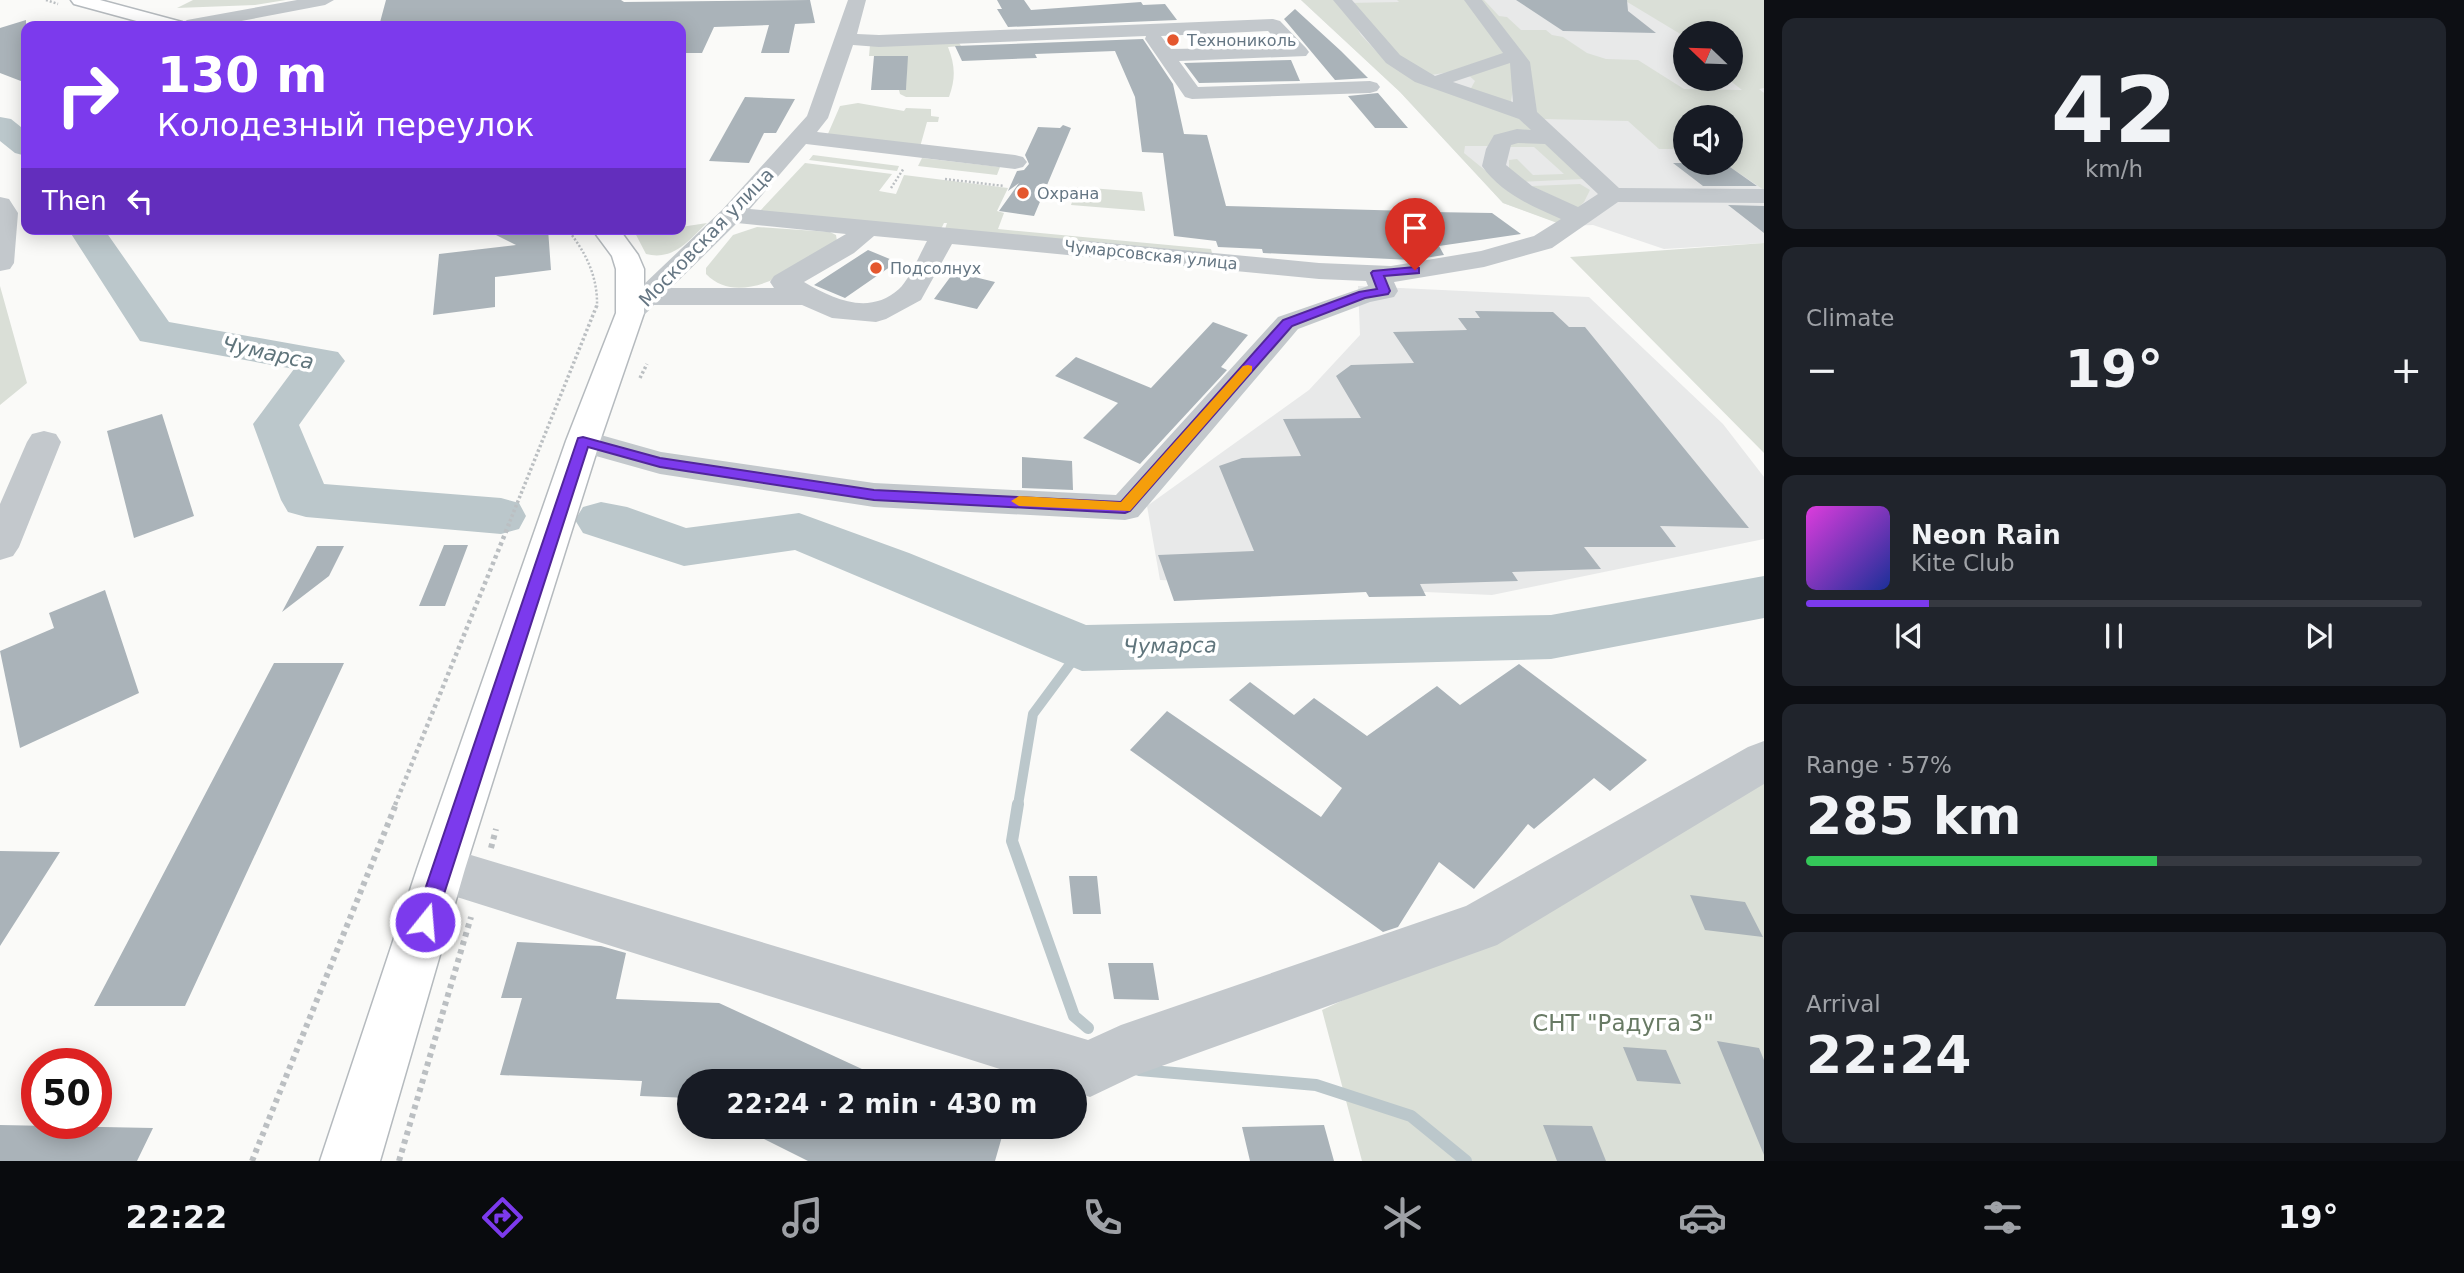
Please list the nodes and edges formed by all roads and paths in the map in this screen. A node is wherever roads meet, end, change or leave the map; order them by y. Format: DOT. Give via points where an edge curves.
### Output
graph roads {
  1 [pos="80,0"];
  2 [pos="322,0"];
  3 [pos="857,0"];
  4 [pos="1342,0"];
  5 [pos="1473,0"];
  6 [pos="157,21"];
  7 [pos="213,21"];
  8 [pos="1146,29"];
  9 [pos="846,39"];
  10 [pos="1165,55"];
  11 [pos="1515,55"];
  12 [pos="1444,78"];
  13 [pos="1370,87"];
  14 [pos="1527,114"];
  15 [pos="801,137"];
  16 [pos="1551,137"];
  17 [pos="1015,162"];
  18 [pos="904,167"];
  19 [pos="1513,184"];
  20 [pos="891,188"];
  21 [pos="1606,189"];
  22 [pos="1764,196"];
  23 [pos="0,204"];
  24 [pos="731,215"];
  25 [pos="1573,223"];
  26 [pos="869,228"];
  27 [pos="944,234"];
  28 [pos="571,235"];
  29 [pos="610,235"];
  30 [pos="0,263"];
  31 [pos="1377,273"];
  32 [pos="807,296"];
  33 [pos="640,305"];
  34 [pos="583,441"];
  35 [pos="44,442"];
  36 [pos="0,547"];
  37 [pos="1764,761"];
  38 [pos="441,869"];
  39 [pos="252,1161"];
  40 [pos="350,1161"];
  1 -- 6 [label="main road"];
  2 -- 7 [label="street"];
  3 -- 9 [label="street, Московская улица"];
  4 -- 14 [label="street" via="1393,59 1422,78"];
  5 -- 11 [label="street"];
  8 -- 9 [label="street"];
  8 -- 10 [label="street"];
  8 -- 10 [label="street" via="1273,25 1299,51"];
  9 -- 15 [label="street, Московская улица" via="817,118"];
  10 -- 13 [label="street" via="1192,93"];
  11 -- 12 [label="street"];
  11 -- 14 [label="street" via="1520,62"];
  14 -- 16 [label="street"];
  15 -- 17 [label="street"];
  15 -- 24 [label="street, Московская улица"];
  16 -- 19 [label="street" via="1502,140 1494,166"];
  16 -- 21 [label="street"];
  18 -- 20 [label="path"];
  19 -- 21 [label="street"];
  19 -- 25 [label="street"];
  21 -- 22 [label="street"];
  21 -- 25 [label="street, Чумарсовская улица"];
  23 -- 30 [label="street" via="5,213"];
  24 -- 26 [label="street, Чумарсовская улица"];
  24 -- 33 [label="street, Московская улица"];
  25 -- 31 [label="street, Чумарсовская улица" via="1543,242 1484,259"];
  26 -- 27 [label="street, Чумарсовская улица"];
  26 -- 32 [label="street" via="784,282"];
  27 -- 31 [label="street, Чумарсовская улица"];
  27 -- 32 [label="street" via="911,294 876,313 832,309"];
  28 -- 39 [label="path" via="592,266 597,306"];
  29 -- 33 [label="main road" via="625,255"];
  31 -- 34 [label="street" via="1384,291 1288,323 1125,508 874,495 660,463"];
  32 -- 33 [label="street"];
  33 -- 34 [label="main road, Московская улица"];
  34 -- 38 [label="main road, Московская улица"];
  35 -- 36 [label="street"];
  37 -- 38 [label="street" via="1479,927 1090,1069"];
  38 -- 40 [label="main road, Московская улица"];
}
